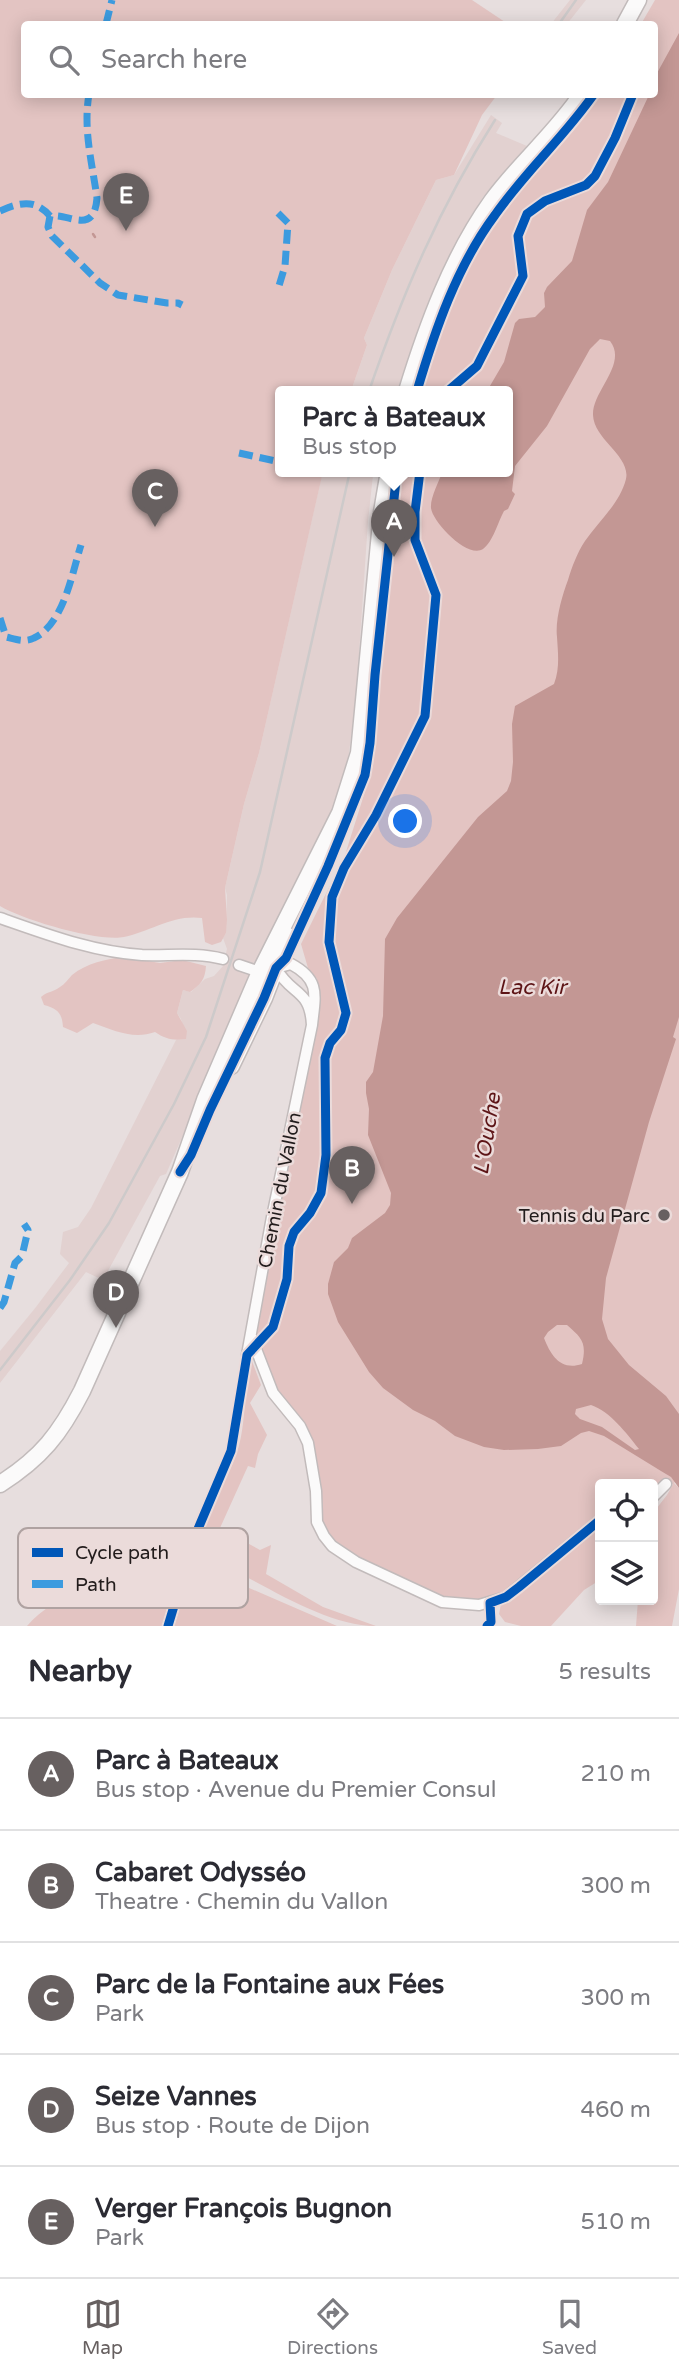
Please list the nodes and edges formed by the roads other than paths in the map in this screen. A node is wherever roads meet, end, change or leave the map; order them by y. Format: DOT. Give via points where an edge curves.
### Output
graph roads {
  1 [pos="638,0"];
  2 [pos="627,21"];
  3 [pos="579,98"];
  4 [pos="409,386"];
  5 [pos="382,477"];
  6 [pos="388,477"];
  7 [pos="372,534"];
  8 [pos="376,593"];
  9 [pos="372,613"];
  10 [pos="340,813"];
  11 [pos="0,918"];
  12 [pos="282,929"];
  13 [pos="223,958"];
  14 [pos="239,965"];
  15 [pos="276,968"];
  16 [pos="260,972"];
  17 [pos="312,1025"];
  18 [pos="222,1085"];
  19 [pos="180,1172"];
  20 [pos="251,1336"];
  21 [pos="247,1356"];
  22 [pos="0,1484"];
  23 [pos="666,1484"];
  24 [pos="658,1491"];
  25 [pos="595,1524"];
  26 [pos="173,1608"];
  27 [pos="168,1626"];
  1 -- 2 [label="main road"];
  3 -- 4 [label="main road" via="493,200 471,234 433,316"];
  5 -- 7 [label="main road"];
  6 -- 8 [label="main road"];
  7 -- 8 [label="main road"];
  7 -- 9 [label="main road" via="368,602"];
  8 -- 9 [label="main road"];
  9 -- 10 [label="main road" via="359,753"];
  10 -- 12 [label="main road"];
  10 -- 15 [label="main road"];
  11 -- 13 [label="street" via="99,948 142,955 184,953"];
  12 -- 15 [label="main road" via="274,954"];
  12 -- 16 [label="main road"];
  14 -- 16 [label="street"];
  15 -- 16 [label="main road"];
  15 -- 17 [label="street" via="309,1004"];
  15 -- 17 [label="street, Chemin du Vallon" via="291,964 312,979"];
  15 -- 18 [label="main road"];
  16 -- 18 [label="main road" via="257,994"];
  16 -- 19 [label="main road" via="205,1100"];
  17 -- 20 [label="street, Chemin du Vallon"];
  18 -- 19 [label="main road"];
  19 -- 22 [label="main road" via="72,1410 40,1454"];
  20 -- 21 [label="street, Chemin du Vallon"];
  20 -- 25 [label="street" via="273,1393 309,1443 320,1529 332,1546 364,1566 442,1602 490,1603 506,1597"];
  23 -- 24 [label="street"];
  26 -- 27 [label="street"];
}
